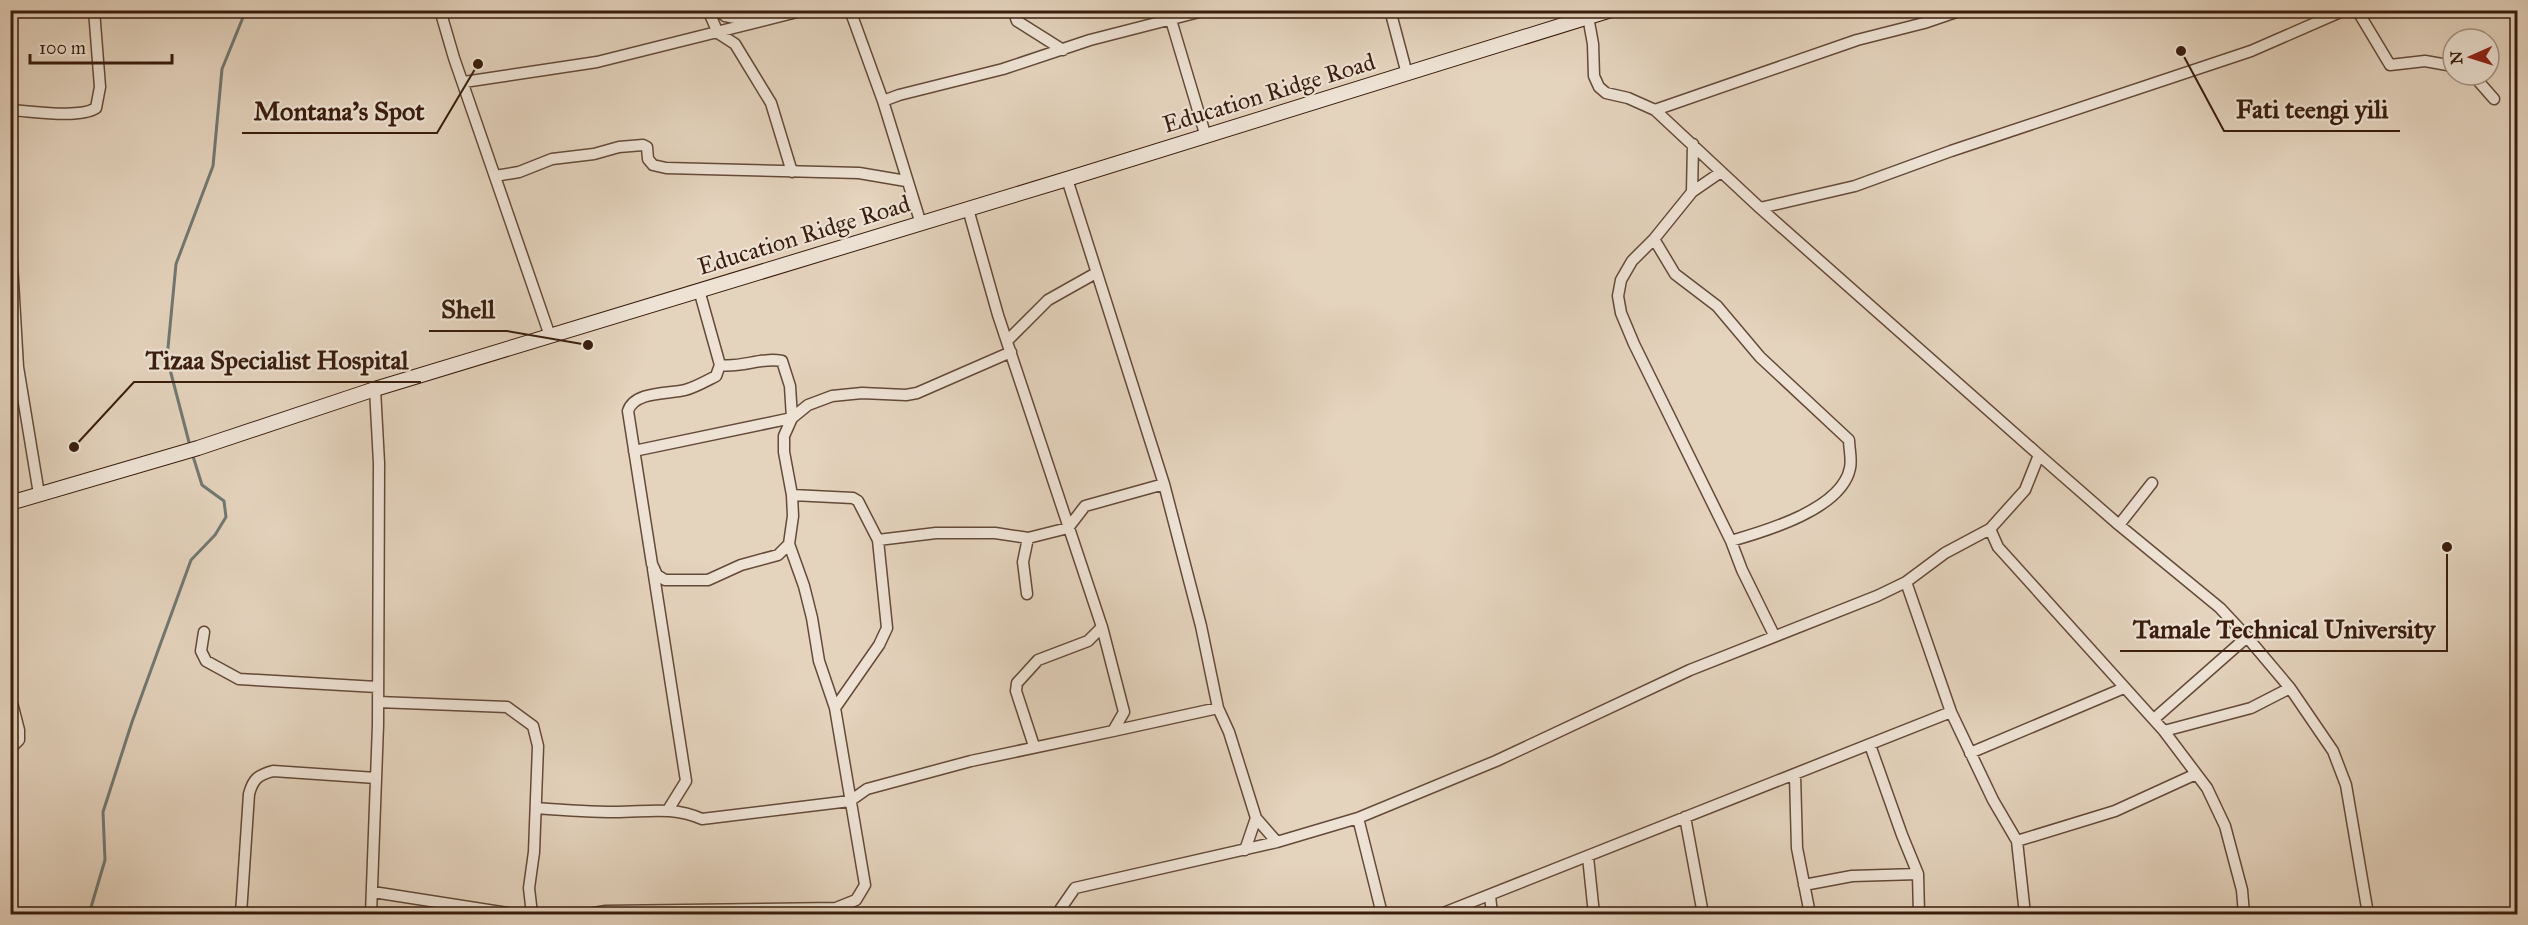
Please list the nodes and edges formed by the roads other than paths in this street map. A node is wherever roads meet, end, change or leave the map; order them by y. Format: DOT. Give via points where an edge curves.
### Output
graph roads {
  1 [pos="94,10"];
  2 [pos="440,10"];
  3 [pos="708,10"];
  4 [pos="719,10"];
  5 [pos="805,10"];
  6 [pos="850,10"];
  7 [pos="1013,10"];
  8 [pos="1207,10"];
  9 [pos="1390,10"];
  10 [pos="1611,10"];
  11 [pos="1962,10"];
  12 [pos="2345,10"];
  13 [pos="2357,10"];
  14 [pos="1588,14"];
  15 [pos="1170,16"];
  16 [pos="758,22"];
  17 [pos="718,33"];
  18 [pos="1063,50"];
  19 [pos="2441,64"];
  20 [pos="1407,74"];
  21 [pos="464,82"];
  22 [pos="2484,87"];
  23 [pos="2494,99"];
  24 [pos="883,101"];
  25 [pos="10,110"];
  26 [pos="1655,110"];
  27 [pos="1206,137"];
  28 [pos="1693,144"];
  29 [pos="792,172"];
  30 [pos="1721,172"];
  31 [pos="495,176"];
  32 [pos="1067,179"];
  33 [pos="906,181"];
  34 [pos="1692,192"];
  35 [pos="1760,208"];
  36 [pos="968,209"];
  37 [pos="921,224"];
  38 [pos="10,229"];
  39 [pos="1654,239"];
  40 [pos="1096,273"];
  41 [pos="699,290"];
  42 [pos="550,336"];
  43 [pos="1009,346"];
  44 [pos="720,365"];
  45 [pos="375,389"];
  46 [pos="23,399"];
  47 [pos="10,401"];
  48 [pos="792,418"];
  49 [pos="634,451"];
  50 [pos="2039,455"];
  51 [pos="2152,483"];
  52 [pos="1164,484"];
  53 [pos="39,494"];
  54 [pos="792,495"];
  55 [pos="10,503"];
  56 [pos="2119,525"];
  57 [pos="1068,528"];
  58 [pos="1990,529"];
  59 [pos="1028,538"];
  60 [pos="878,540"];
  61 [pos="1731,541"];
  62 [pos="789,544"];
  63 [pos="652,564"];
  64 [pos="1906,582"];
  65 [pos="1027,594"];
  66 [pos="1102,627"];
  67 [pos="204,632"];
  68 [pos="1774,635"];
  69 [pos="2247,637"];
  70 [pos="377,687"];
  71 [pos="2124,688"];
  72 [pos="2290,688"];
  73 [pos="10,695"];
  74 [pos="378,702"];
  75 [pos="835,708"];
  76 [pos="1218,708"];
  77 [pos="1951,712"];
  78 [pos="2154,719"];
  79 [pos="1113,731"];
  80 [pos="2164,731"];
  81 [pos="1870,745"];
  82 [pos="1034,746"];
  83 [pos="10,748"];
  84 [pos="1970,753"];
  85 [pos="2196,774"];
  86 [pos="1795,775"];
  87 [pos="376,778"];
  88 [pos="850,801"];
  89 [pos="536,808"];
  90 [pos="668,810"];
  91 [pos="1256,818"];
  92 [pos="1358,818"];
  93 [pos="1685,818"];
  94 [pos="2017,841"];
  95 [pos="1277,842"];
  96 [pos="1245,850"];
  97 [pos="1588,857"];
  98 [pos="1918,874"];
  99 [pos="1804,885"];
  100 [pos="373,892"];
  101 [pos="1490,896"];
  102 [pos="809,912"];
  103 [pos="698,913"];
  104 [pos="241,915"];
  105 [pos="371,915"];
  106 [pos="514,915"];
  107 [pos="532,915"];
  108 [pos="588,915"];
  109 [pos="1057,915"];
  110 [pos="1382,915"];
  111 [pos="1441,915"];
  112 [pos="1492,915"];
  113 [pos="1594,915"];
  114 [pos="1703,915"];
  115 [pos="1810,915"];
  116 [pos="1919,915"];
  117 [pos="2025,915"];
  118 [pos="2244,915"];
  119 [pos="2368,915"];
  1 -- 25 [label="street" via="100,87 96,108 73,113"];
  2 -- 21 [label="street"];
  3 -- 17 [label="street"];
  4 -- 16 [label="street" via="735,19"];
  5 -- 16 [label="street"];
  6 -- 24 [label="street"];
  7 -- 18 [label="street" via="1017,21"];
  8 -- 15 [label="street"];
  9 -- 20 [label="street"];
  10 -- 14 [label="main road, Education Ridge Road"];
  11 -- 26 [label="street" via="1857,40"];
  12 -- 35 [label="street" via="2251,51 1855,186"];
  13 -- 19 [label="street" via="2390,65"];
  14 -- 20 [label="main road, Education Ridge Road"];
  14 -- 26 [label="street" via="1594,76 1599,87"];
  15 -- 18 [label="street"];
  15 -- 27 [label="street"];
  16 -- 17 [label="street"];
  17 -- 21 [label="street" via="597,62"];
  17 -- 29 [label="street" via="735,44 771,103"];
  18 -- 24 [label="street"];
  20 -- 27 [label="main road, Education Ridge Road"];
  21 -- 31 [label="street"];
  22 -- 23 [label="street"];
  24 -- 33 [label="street"];
  26 -- 28 [label="street"];
  27 -- 32 [label="main road, Education Ridge Road"];
  28 -- 30 [label="street"];
  28 -- 34 [label="street"];
  29 -- 31 [label="street" via="659,167 648,159 647,147 638,145 552,159 519,172"];
  29 -- 33 [label="street" via="859,173"];
  30 -- 34 [label="street"];
  30 -- 35 [label="street"];
  31 -- 42 [label="street"];
  32 -- 36 [label="main road, Education Ridge Road"];
  32 -- 40 [label="street"];
  33 -- 37 [label="street"];
  34 -- 39 [label="street"];
  35 -- 50 [label="street"];
  36 -- 37 [label="main road, Education Ridge Road"];
  36 -- 43 [label="street"];
  37 -- 41 [label="main road, Education Ridge Road"];
  38 -- 46 [label="street"];
  39 -- 61 [label="street" via="1632,261 1621,280 1621,313"];
  39 -- 61 [label="street" via="1675,274 1717,306 1760,357 1849,440 1850,468 1822,505 1783,525"];
  40 -- 43 [label="street" via="1048,300"];
  40 -- 52 [label="street"];
  41 -- 42 [label="main road, Education Ridge Road"];
  41 -- 44 [label="street"];
  42 -- 45 [label="main road, Education Ridge Road"];
  43 -- 48 [label="street" via="917,393 832,396 808,405"];
  43 -- 57 [label="street"];
  44 -- 48 [label="street" via="782,361 789,379"];
  44 -- 49 [label="street" via="716,375 704,382 630,405"];
  45 -- 53 [label="main road, Education Ridge Road" via="198,448"];
  45 -- 70 [label="street" via="379,463"];
  46 -- 47 [label="street"];
  46 -- 53 [label="street"];
  48 -- 49 [label="street"];
  48 -- 54 [label="street" via="784,435"];
  49 -- 63 [label="street"];
  50 -- 56 [label="street"];
  50 -- 58 [label="street" via="2025,490"];
  51 -- 56 [label="street"];
  52 -- 57 [label="street" via="1085,506"];
  52 -- 76 [label="street"];
  53 -- 55 [label="main road, Education Ridge Road"];
  54 -- 60 [label="street" via="853,498"];
  54 -- 62 [label="street"];
  56 -- 69 [label="street" via="2220,608"];
  57 -- 59 [label="street"];
  57 -- 66 [label="street"];
  58 -- 64 [label="street" via="1945,553"];
  58 -- 71 [label="street" via="1998,547"];
  59 -- 60 [label="street" via="948,533"];
  59 -- 65 [label="street" via="1023,562"];
  60 -- 75 [label="street" via="887,628"];
  61 -- 68 [label="street"];
  62 -- 63 [label="street" via="778,555 741,565 708,580 665,580 657,575"];
  62 -- 75 [label="street" via="807,597 819,661"];
  63 -- 90 [label="street" via="686,781"];
  64 -- 68 [label="street"];
  64 -- 77 [label="street"];
  66 -- 79 [label="street" via="1124,712"];
  66 -- 82 [label="street" via="1088,641 1038,660 1017,683 1016,691"];
  67 -- 70 [label="street" via="201,651 206,661 239,679"];
  68 -- 92 [label="street" via="1496,761"];
  69 -- 72 [label="street"];
  69 -- 78 [label="street"];
  70 -- 74 [label="street"];
  71 -- 78 [label="street"];
  71 -- 84 [label="street"];
  72 -- 80 [label="street" via="2252,708"];
  72 -- 119 [label="street" via="2333,751 2346,785"];
  73 -- 83 [label="street" via="19,740"];
  74 -- 87 [label="street"];
  74 -- 89 [label="street" via="490,705 507,707 523,716 533,726 538,746"];
  75 -- 88 [label="street"];
  76 -- 79 [label="street"];
  76 -- 91 [label="street"];
  77 -- 81 [label="street"];
  77 -- 84 [label="street"];
  78 -- 80 [label="street"];
  79 -- 82 [label="street"];
  80 -- 85 [label="street"];
  81 -- 86 [label="street"];
  81 -- 98 [label="street"];
  82 -- 88 [label="street" via="867,789"];
  84 -- 94 [label="street"];
  85 -- 94 [label="street" via="2115,811"];
  85 -- 118 [label="street" via="2225,826 2242,890"];
  86 -- 93 [label="street"];
  86 -- 99 [label="street" via="1797,848"];
  87 -- 100 [label="street"];
  87 -- 104 [label="street" via="273,771 260,774 252,782"];
  88 -- 90 [label="street" via="702,819"];
  88 -- 102 [label="street" via="865,885 856,900"];
  89 -- 90 [label="street"];
  89 -- 107 [label="street" via="529,888"];
  91 -- 95 [label="street"];
  91 -- 96 [label="street"];
  92 -- 95 [label="street"];
  92 -- 110 [label="street"];
  93 -- 97 [label="street"];
  93 -- 114 [label="street"];
  94 -- 117 [label="street"];
  95 -- 96 [label="street"];
  96 -- 109 [label="street" via="1074,888"];
  97 -- 101 [label="street"];
  97 -- 113 [label="street"];
  98 -- 99 [label="street" via="1852,876"];
  98 -- 116 [label="street"];
  99 -- 115 [label="street"];
  100 -- 105 [label="street"];
  100 -- 106 [label="street"];
  101 -- 111 [label="street"];
  101 -- 112 [label="street"];
  102 -- 103 [label="street"];
  103 -- 108 [label="street" via="606,911"];
}
